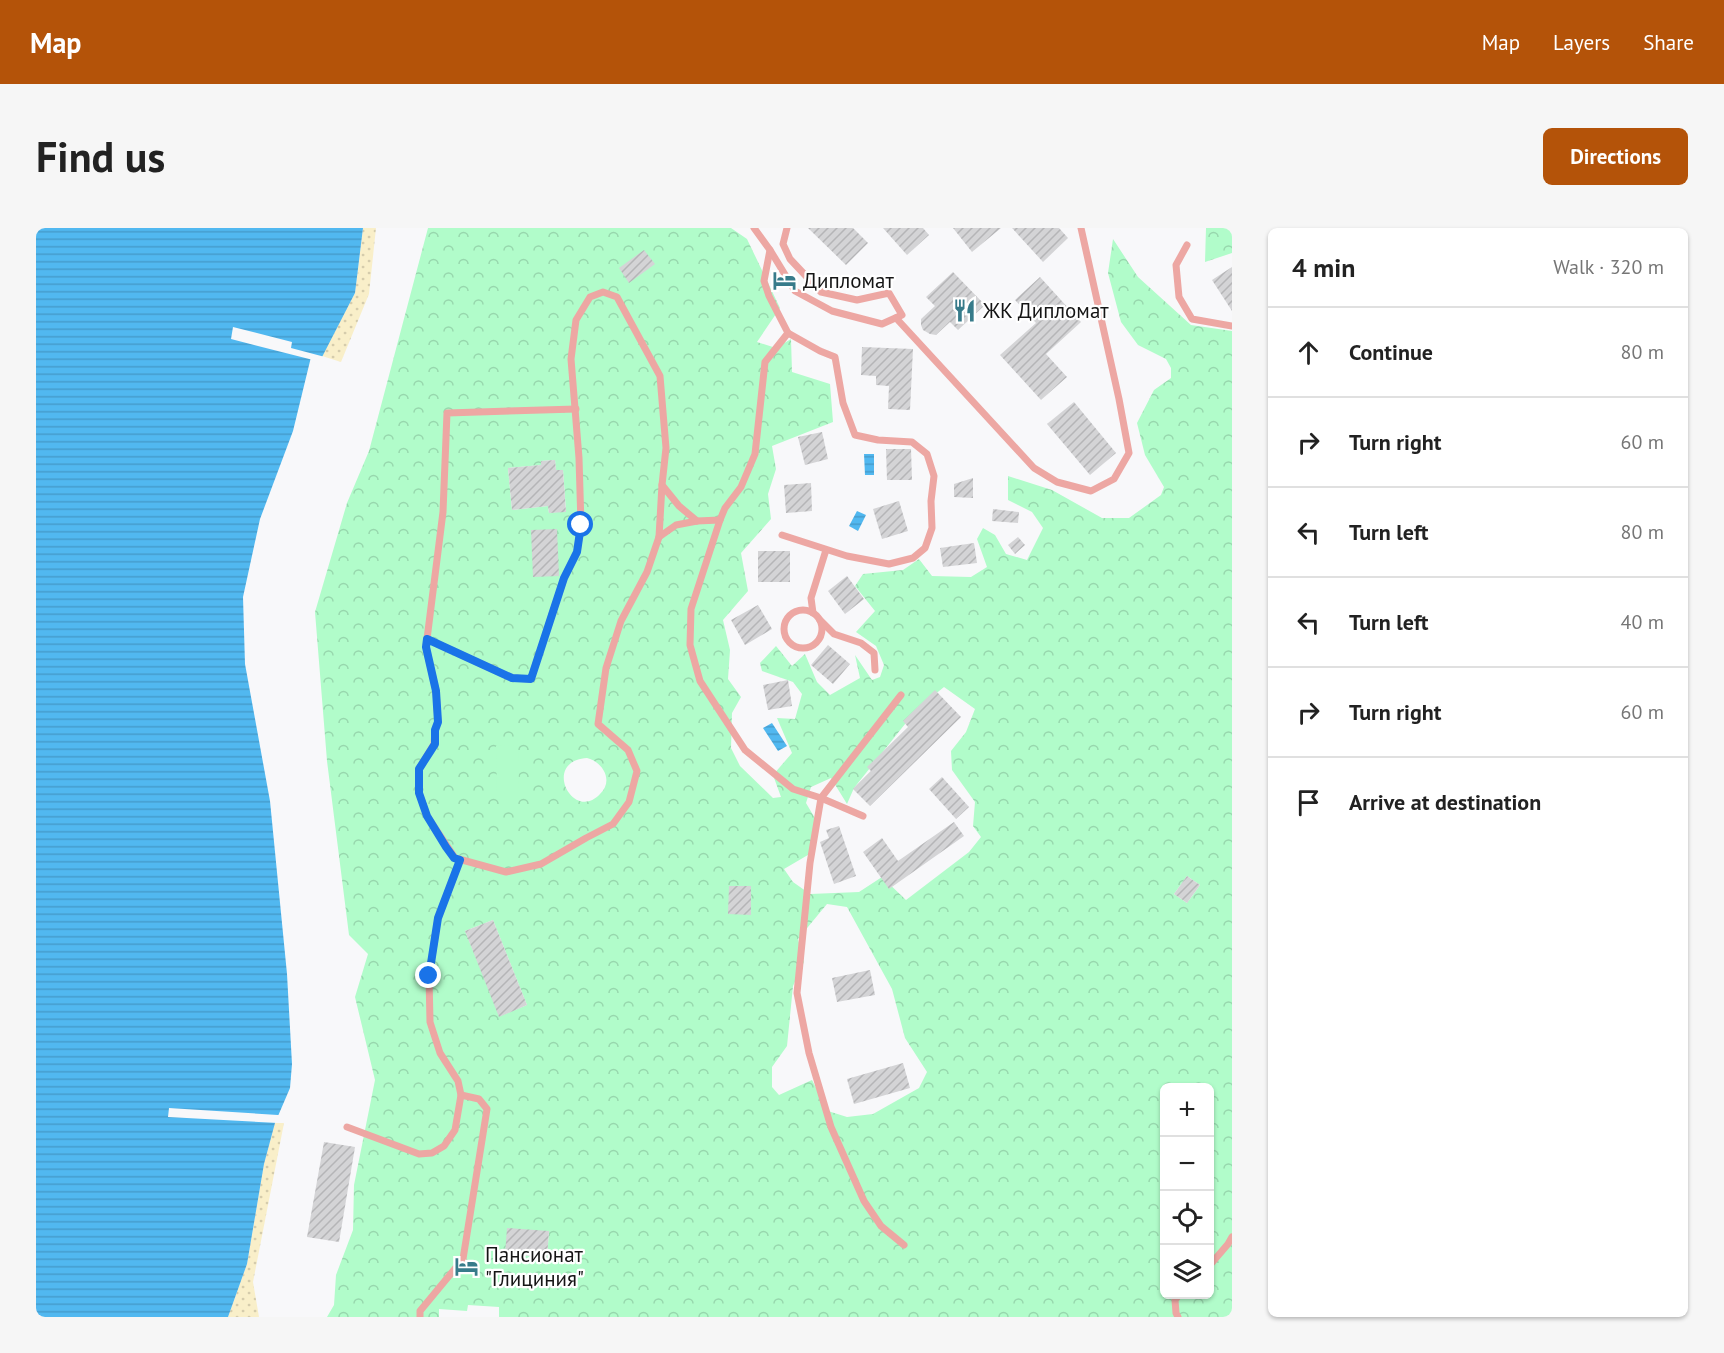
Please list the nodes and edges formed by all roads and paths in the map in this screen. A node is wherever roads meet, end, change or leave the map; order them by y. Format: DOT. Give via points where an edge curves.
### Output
graph roads {
  1 [pos="754,228"];
  2 [pos="787,228"];
  3 [pos="1081,228"];
  4 [pos="1187,245"];
  5 [pos="770,250"];
  6 [pos="896,318"];
  7 [pos="1232,326"];
  8 [pos="788,333"];
  9 [pos="576,409"];
  10 [pos="663,485"];
  11 [pos="720,520"];
  12 [pos="698,521"];
  13 [pos="782,535"];
  14 [pos="659,537"];
  15 [pos="826,550"];
  16 [pos="813,613"];
  17 [pos="820,620"];
  18 [pos="427,639"];
  19 [pos="875,670"];
  20 [pos="901,695"];
  21 [pos="821,798"];
  22 [pos="863,816"];
  23 [pos="460,860"];
  24 [pos="461,1095"];
  25 [pos="347,1127"];
  26 [pos="1232,1237"];
  27 [pos="904,1245"];
  28 [pos="1214,1259"];
  29 [pos="1177,1299"];
  30 [pos="420,1317"];
  31 [pos="1178,1317"];
  1 -- 5 [label="lane"];
  2 -- 6 [label="lane" via="783,244 790,259 821,292 856,300 889,293 902,315"];
  3 -- 6 [label="lane" via="1129,453 1114,478 1091,491 1057,482 1034,468"];
  4 -- 7 [label="lane" via="1176,265 1179,297 1192,320"];
  5 -- 6 [label="lane" via="795,291 832,311 882,324"];
  5 -- 8 [label="lane" via="764,281"];
  8 -- 11 [label="lane" via="765,362 755,454 741,487"];
  8 -- 15 [label="lane" via="835,357 843,403 855,435 912,442 927,454 934,476 932,528 925,548 913,558 889,564"];
  9 -- 10 [label="lane" via="571,359 576,320 590,297 603,292 617,297 660,376 666,448"];
  9 -- 18 [label="lane" via="447,413 443,512"];
  9 -- 18 [label="lane" via="581,525 577,552 564,578 531,679 512,678"];
  10 -- 12 [label="lane" via="679,506"];
  10 -- 14 [label="lane"];
  11 -- 12 [label="lane"];
  11 -- 21 [label="lane" via="691,609 690,645 700,681 745,750 793,789"];
  12 -- 14 [label="lane" via="676,525"];
  13 -- 15 [label="lane"];
  14 -- 23 [label="lane" via="621,621 606,668 598,724 628,750 637,771 629,802 613,824 541,864 506,872"];
  15 -- 16 [label="lane" via="811,598"];
  16 -- 17 [label="lane"];
  16 -- 17 [label="lane" via="794,612 787,619 786,638 793,646 812,646 822,630"];
  17 -- 19 [label="lane" via="834,634 861,643 874,654"];
  18 -- 23 [label="lane" via="438,722 435,744 419,769 419,793 427,816 454,858"];
  20 -- 21 [label="lane"];
  21 -- 22 [label="lane"];
  21 -- 27 [label="lane" via="810,862 797,993 808,1053 831,1127 864,1201 881,1226"];
  23 -- 24 [label="lane" via="438,918 429,976 430,1022"];
  24 -- 25 [label="lane" via="455,1130 444,1146 432,1153 419,1154"];
  24 -- 30 [label="lane" via="479,1099 487,1109 463,1259 420,1311"];
  26 -- 28 [label="lane"];
  29 -- 31 [label="lane"];
}
